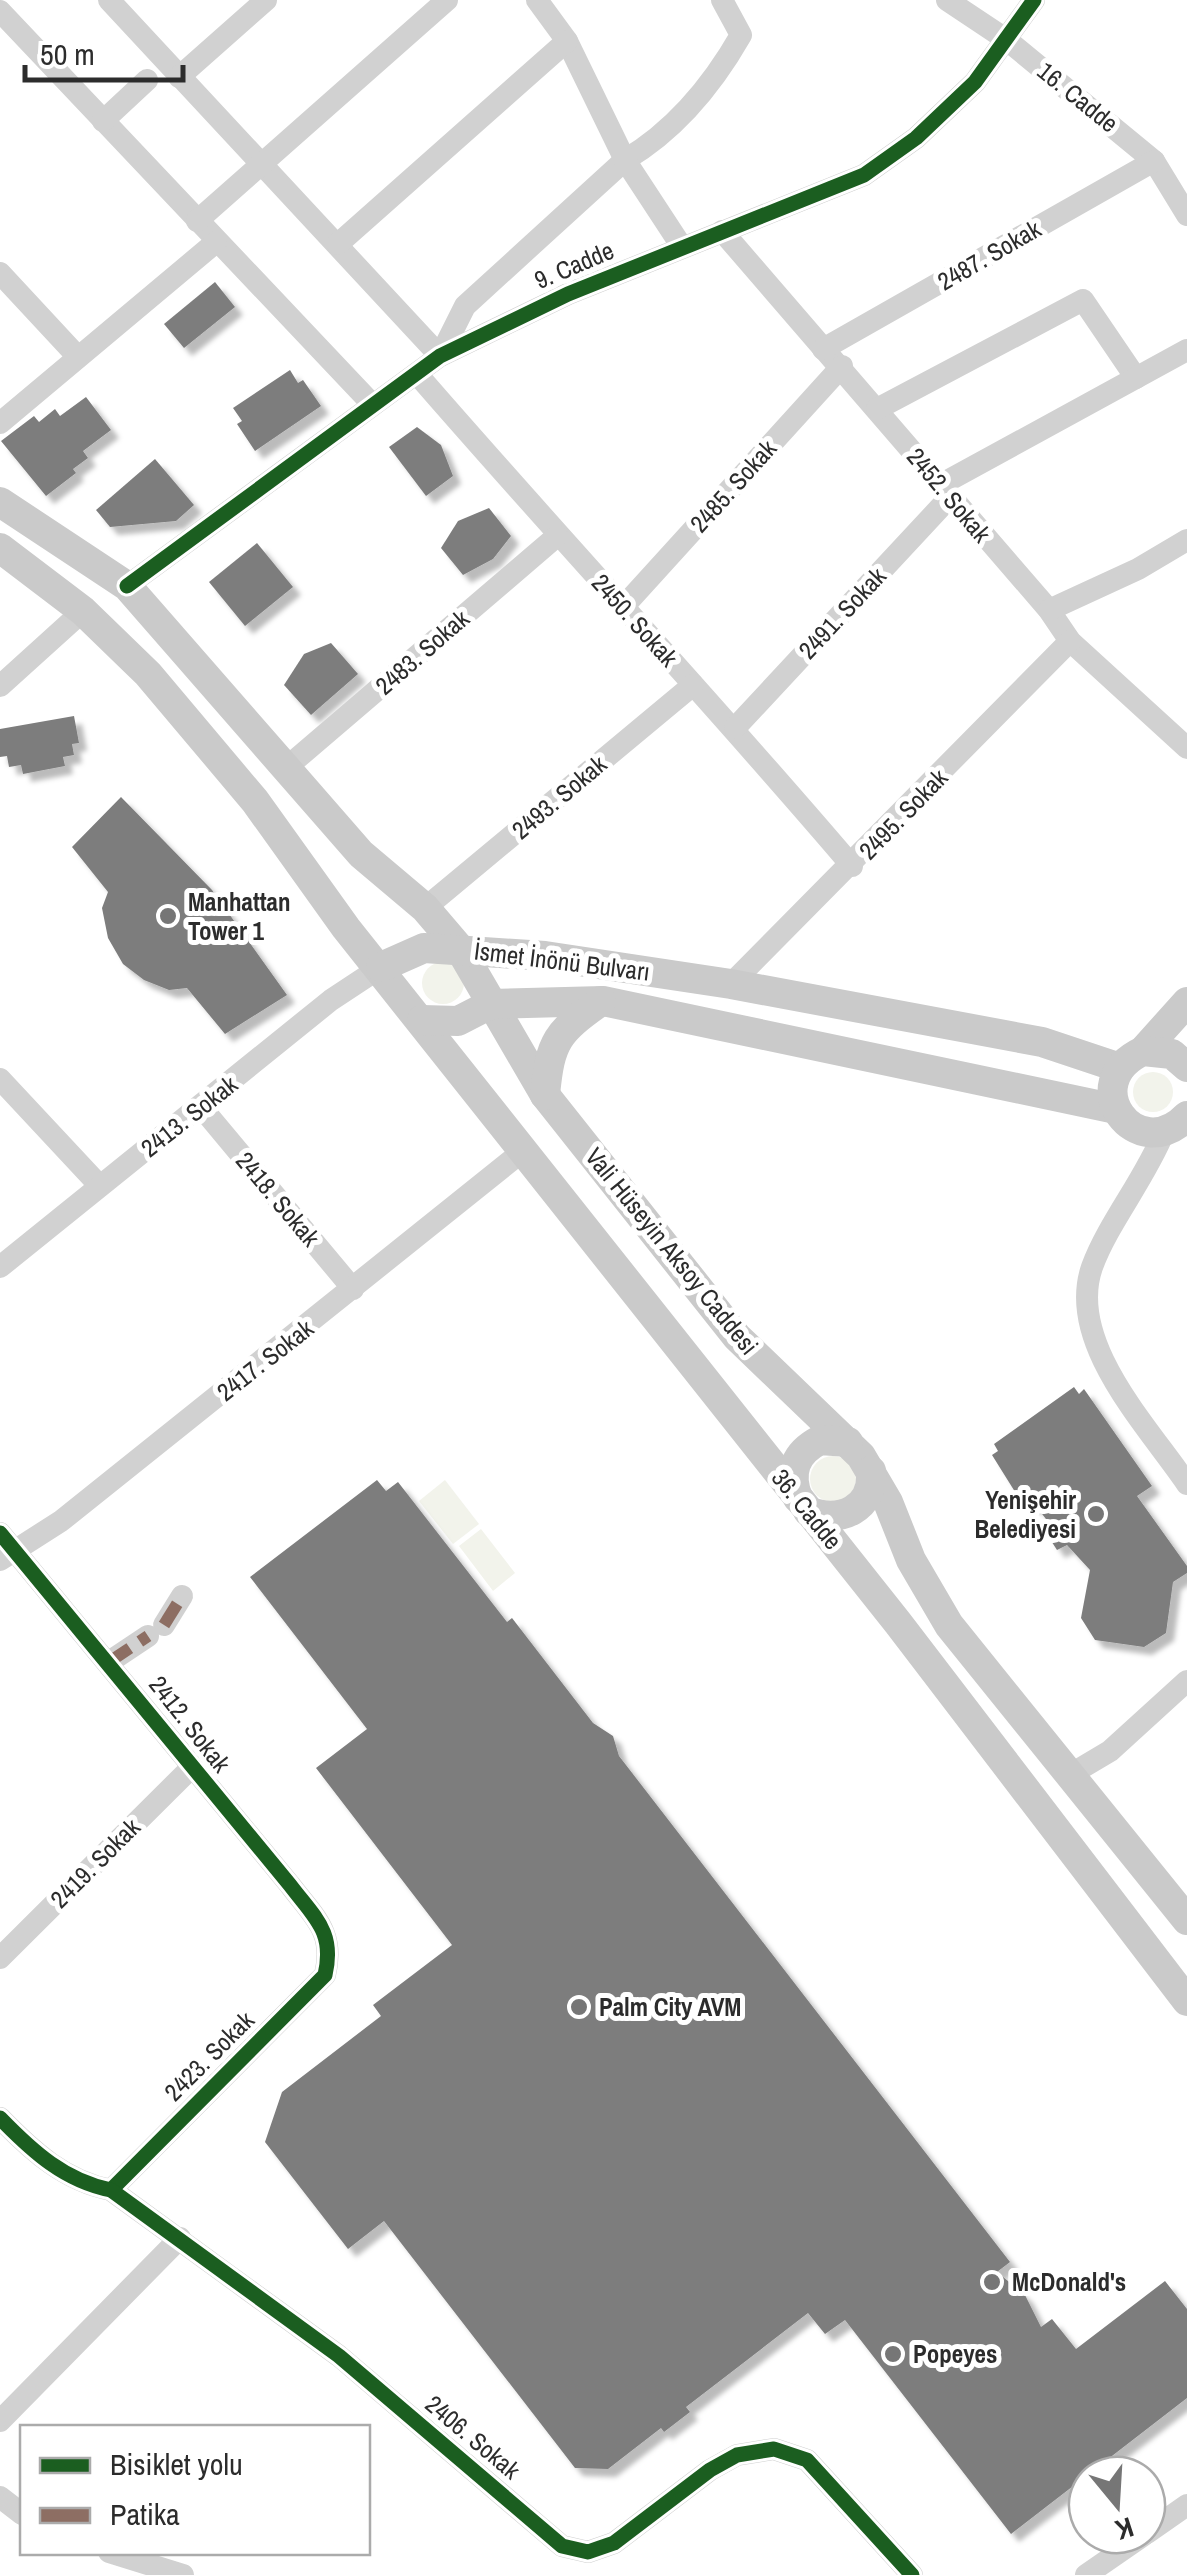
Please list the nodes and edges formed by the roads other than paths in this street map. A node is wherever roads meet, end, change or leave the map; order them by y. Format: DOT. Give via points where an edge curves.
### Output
graph roads {
  1 [pos="109,0"];
  2 [pos="266,0"];
  3 [pos="447,0"];
  4 [pos="537,0"];
  5 [pos="722,0"];
  6 [pos="947,0"];
  7 [pos="1034,0"];
  8 [pos="0,11"];
  9 [pos="1007,40"];
  10 [pos="567,41"];
  11 [pos="179,77"];
  12 [pos="147,80"];
  13 [pos="103,121"];
  14 [pos="625,160"];
  15 [pos="261,161"];
  16 [pos="1154,161"];
  17 [pos="1187,215"];
  18 [pos="197,221"];
  19 [pos="722,232"];
  20 [pos="216,242"];
  21 [pos="338,244"];
  22 [pos="682,247"];
  23 [pos="0,273"];
  24 [pos="824,349"];
  25 [pos="1187,350"];
  26 [pos="440,356"];
  27 [pos="78,358"];
  28 [pos="842,366"];
  29 [pos="417,374"];
  30 [pos="1136,378"];
  31 [pos="372,404"];
  32 [pos="877,409"];
  33 [pos="0,423"];
  34 [pos="944,492"];
  35 [pos="0,502"];
  36 [pos="558,536"];
  37 [pos="1187,540"];
  38 [pos="0,548"];
  39 [pos="128,586"];
  40 [pos="624,606"];
  41 [pos="1049,610"];
  42 [pos="84,611"];
  43 [pos="1070,641"];
  44 [pos="693,685"];
  45 [pos="0,686"];
  46 [pos="735,728"];
  47 [pos="1187,748"];
  48 [pos="287,767"];
  49 [pos="852,866"];
  50 [pos="425,908"];
  51 [pos="460,949"];
  52 [pos="381,967"];
  53 [pos="732,984"];
  54 [pos="603,1000"];
  55 [pos="1187,1002"];
  56 [pos="491,1004"];
  57 [pos="422,1020"];
  58 [pos="1131,1059"];
  59 [pos="1186,1062"];
  60 [pos="0,1079"];
  61 [pos="545,1095"];
  62 [pos="202,1108"];
  63 [pos="1116,1109"];
  64 [pos="1179,1125"];
  65 [pos="523,1151"];
  66 [pos="98,1185"];
  67 [pos="0,1267"];
  68 [pos="353,1288"];
  69 [pos="848,1442"];
  70 [pos="871,1471"];
  71 [pos="1187,1484"];
  72 [pos="803,1505"];
  73 [pos="4,1547"];
  74 [pos="182,1596"];
  75 [pos="109,1662"];
  76 [pos="1187,1682"];
  77 [pos="190,1769"];
  78 [pos="1073,1774"];
  79 [pos="1187,1920"];
  80 [pos="330,1951"];
  81 [pos="0,1958"];
  82 [pos="1187,2000"];
  83 [pos="0,2118"];
  84 [pos="111,2190"];
  85 [pos="180,2238"];
  86 [pos="0,2421"];
  87 [pos="0,2497"];
  88 [pos="20,2512"];
  89 [pos="118,2555"];
  90 [pos="1115,2555"];
  91 [pos="183,2575"];
  92 [pos="912,2575"];
  93 [pos="1086,2575"];
  1 -- 11 [label="street"];
  2 -- 11 [label="street"];
  3 -- 15 [label="street"];
  4 -- 10 [label="street"];
  5 -- 14 [label="street" via="741,36 720,70 654,143"];
  6 -- 9 [label="street, 16. Cadde"];
  7 -- 9 [label="street, 9. Cadde"];
  8 -- 13 [label="street"];
  9 -- 16 [label="street, 16. Cadde"];
  9 -- 19 [label="street, 9. Cadde" via="916,138 864,175"];
  10 -- 14 [label="street"];
  10 -- 21 [label="street"];
  11 -- 15 [label="street"];
  12 -- 13 [label="street"];
  13 -- 18 [label="street"];
  14 -- 22 [label="street"];
  14 -- 26 [label="street" via="464,306"];
  15 -- 18 [label="street"];
  15 -- 21 [label="street"];
  16 -- 17 [label="street, 16. Cadde"];
  16 -- 24 [label="street, 2487. Sokak"];
  18 -- 20 [label="street"];
  19 -- 22 [label="street, 9. Cadde"];
  19 -- 24 [label="street, 2452. Sokak"];
  20 -- 27 [label="street"];
  20 -- 31 [label="street"];
  21 -- 26 [label="street"];
  22 -- 26 [label="street, 9. Cadde"];
  23 -- 27 [label="street"];
  24 -- 28 [label="street, 2452. Sokak"];
  25 -- 30 [label="street, 2491. Sokak"];
  26 -- 29 [label="street, 9. Cadde"];
  27 -- 33 [label="street"];
  28 -- 32 [label="street, 2452. Sokak"];
  28 -- 40 [label="street, 2485. Sokak"];
  29 -- 31 [label="street, 9. Cadde"];
  29 -- 36 [label="street, 2450. Sokak"];
  30 -- 32 [label="street" via="1083,300"];
  30 -- 34 [label="street, 2491. Sokak"];
  31 -- 39 [label="street, 9. Cadde"];
  32 -- 34 [label="street, 2452. Sokak"];
  34 -- 41 [label="street, 2452. Sokak"];
  34 -- 46 [label="street, 2491. Sokak"];
  35 -- 39 [label="main road, İsmet İnönü Bulvarı"];
  36 -- 40 [label="street, 2450. Sokak"];
  36 -- 48 [label="street, 2483. Sokak"];
  37 -- 41 [label="street"];
  38 -- 42 [label="main road"];
  39 -- 48 [label="main road, İsmet İnönü Bulvarı"];
  40 -- 44 [label="street, 2450. Sokak"];
  41 -- 43 [label="street, 2452. Sokak"];
  42 -- 45 [label="street"];
  42 -- 52 [label="main road" via="148,674 255,801"];
  43 -- 47 [label="street, 2452. Sokak"];
  43 -- 49 [label="street, 2495. Sokak"];
  44 -- 46 [label="street, 2450. Sokak"];
  44 -- 50 [label="street, 2493. Sokak"];
  46 -- 49 [label="street, 2450. Sokak"];
  48 -- 50 [label="main road, İsmet İnönü Bulvarı" via="361,854"];
  49 -- 53 [label="street, 2495. Sokak"];
  50 -- 51 [label="main road, İsmet İnönü Bulvarı"];
  51 -- 52 [label="main road" via="424,948"];
  51 -- 53 [label="main road, İsmet İnönü Bulvarı"];
  51 -- 56 [label="main road, Vali Hüseyin Aksoy Caddesi"];
  52 -- 57 [label="main road"];
  52 -- 62 [label="street, 2413. Sokak" via="331,1000"];
  53 -- 58 [label="main road, İsmet İnönü Bulvarı"];
  54 -- 56 [label="main road, İsmet İnönü Bulvarı"];
  54 -- 61 [label="main road" via="572,1022 549,1052"];
  54 -- 63 [label="main road, İsmet İnönü Bulvarı"];
  55 -- 58 [label="main road"];
  56 -- 57 [label="main road, İsmet İnönü Bulvarı" via="458,1021"];
  56 -- 61 [label="main road, Vali Hüseyin Aksoy Caddesi"];
  57 -- 65 [label="main road, 36. Cadde"];
  58 -- 59 [label="main road, İsmet İnönü Bulvarı" via="1172,1054"];
  58 -- 63 [label="main road" via="1112,1095"];
  60 -- 66 [label="street"];
  61 -- 69 [label="main road, Vali Hüseyin Aksoy Caddesi" via="737,1338"];
  62 -- 66 [label="street, 2413. Sokak"];
  62 -- 68 [label="street, 2418. Sokak"];
  63 -- 64 [label="main road, İsmet İnönü Bulvarı" via="1136,1129"];
  64 -- 71 [label="street" via="1092,1267 1086,1302 1090,1336"];
  65 -- 68 [label="street, 2417. Sokak"];
  65 -- 72 [label="main road, 36. Cadde"];
  66 -- 67 [label="street, 2413. Sokak"];
  68 -- 73 [label="street, 2417. Sokak" via="60,1521"];
  69 -- 70 [label="main road, Vali Hüseyin Aksoy Caddesi"];
  69 -- 72 [label="main road" via="820,1440 800,1454 792,1478"];
  70 -- 72 [label="main road" via="870,1490 856,1510 832,1518"];
  70 -- 78 [label="main road, Vali Hüseyin Aksoy Caddesi" via="949,1625"];
  72 -- 82 [label="main road, 36. Cadde"];
  73 -- 75 [label="street, 2412. Sokak"];
  74 -- 75 [label="street" via="156,1630"];
  75 -- 77 [label="street, 2412. Sokak"];
  76 -- 78 [label="street" via="1110,1751"];
  77 -- 80 [label="street, 2412. Sokak" via="323,1927"];
  77 -- 81 [label="street, 2419. Sokak"];
  78 -- 79 [label="main road, Vali Hüseyin Aksoy Caddesi"];
  80 -- 84 [label="street, 2423. Sokak" via="325,1975"];
  83 -- 84 [label="street, 2406. Sokak" via="77,2183"];
  84 -- 85 [label="street, 2406. Sokak"];
  85 -- 86 [label="street"];
  85 -- 92 [label="street, 2406. Sokak" via="339,2356 562,2546 588,2552 614,2542 710,2470 737,2455 774,2449 808,2460"];
  87 -- 88 [label="street"];
  89 -- 91 [label="street"];
  90 -- 93 [label="street"];
}
